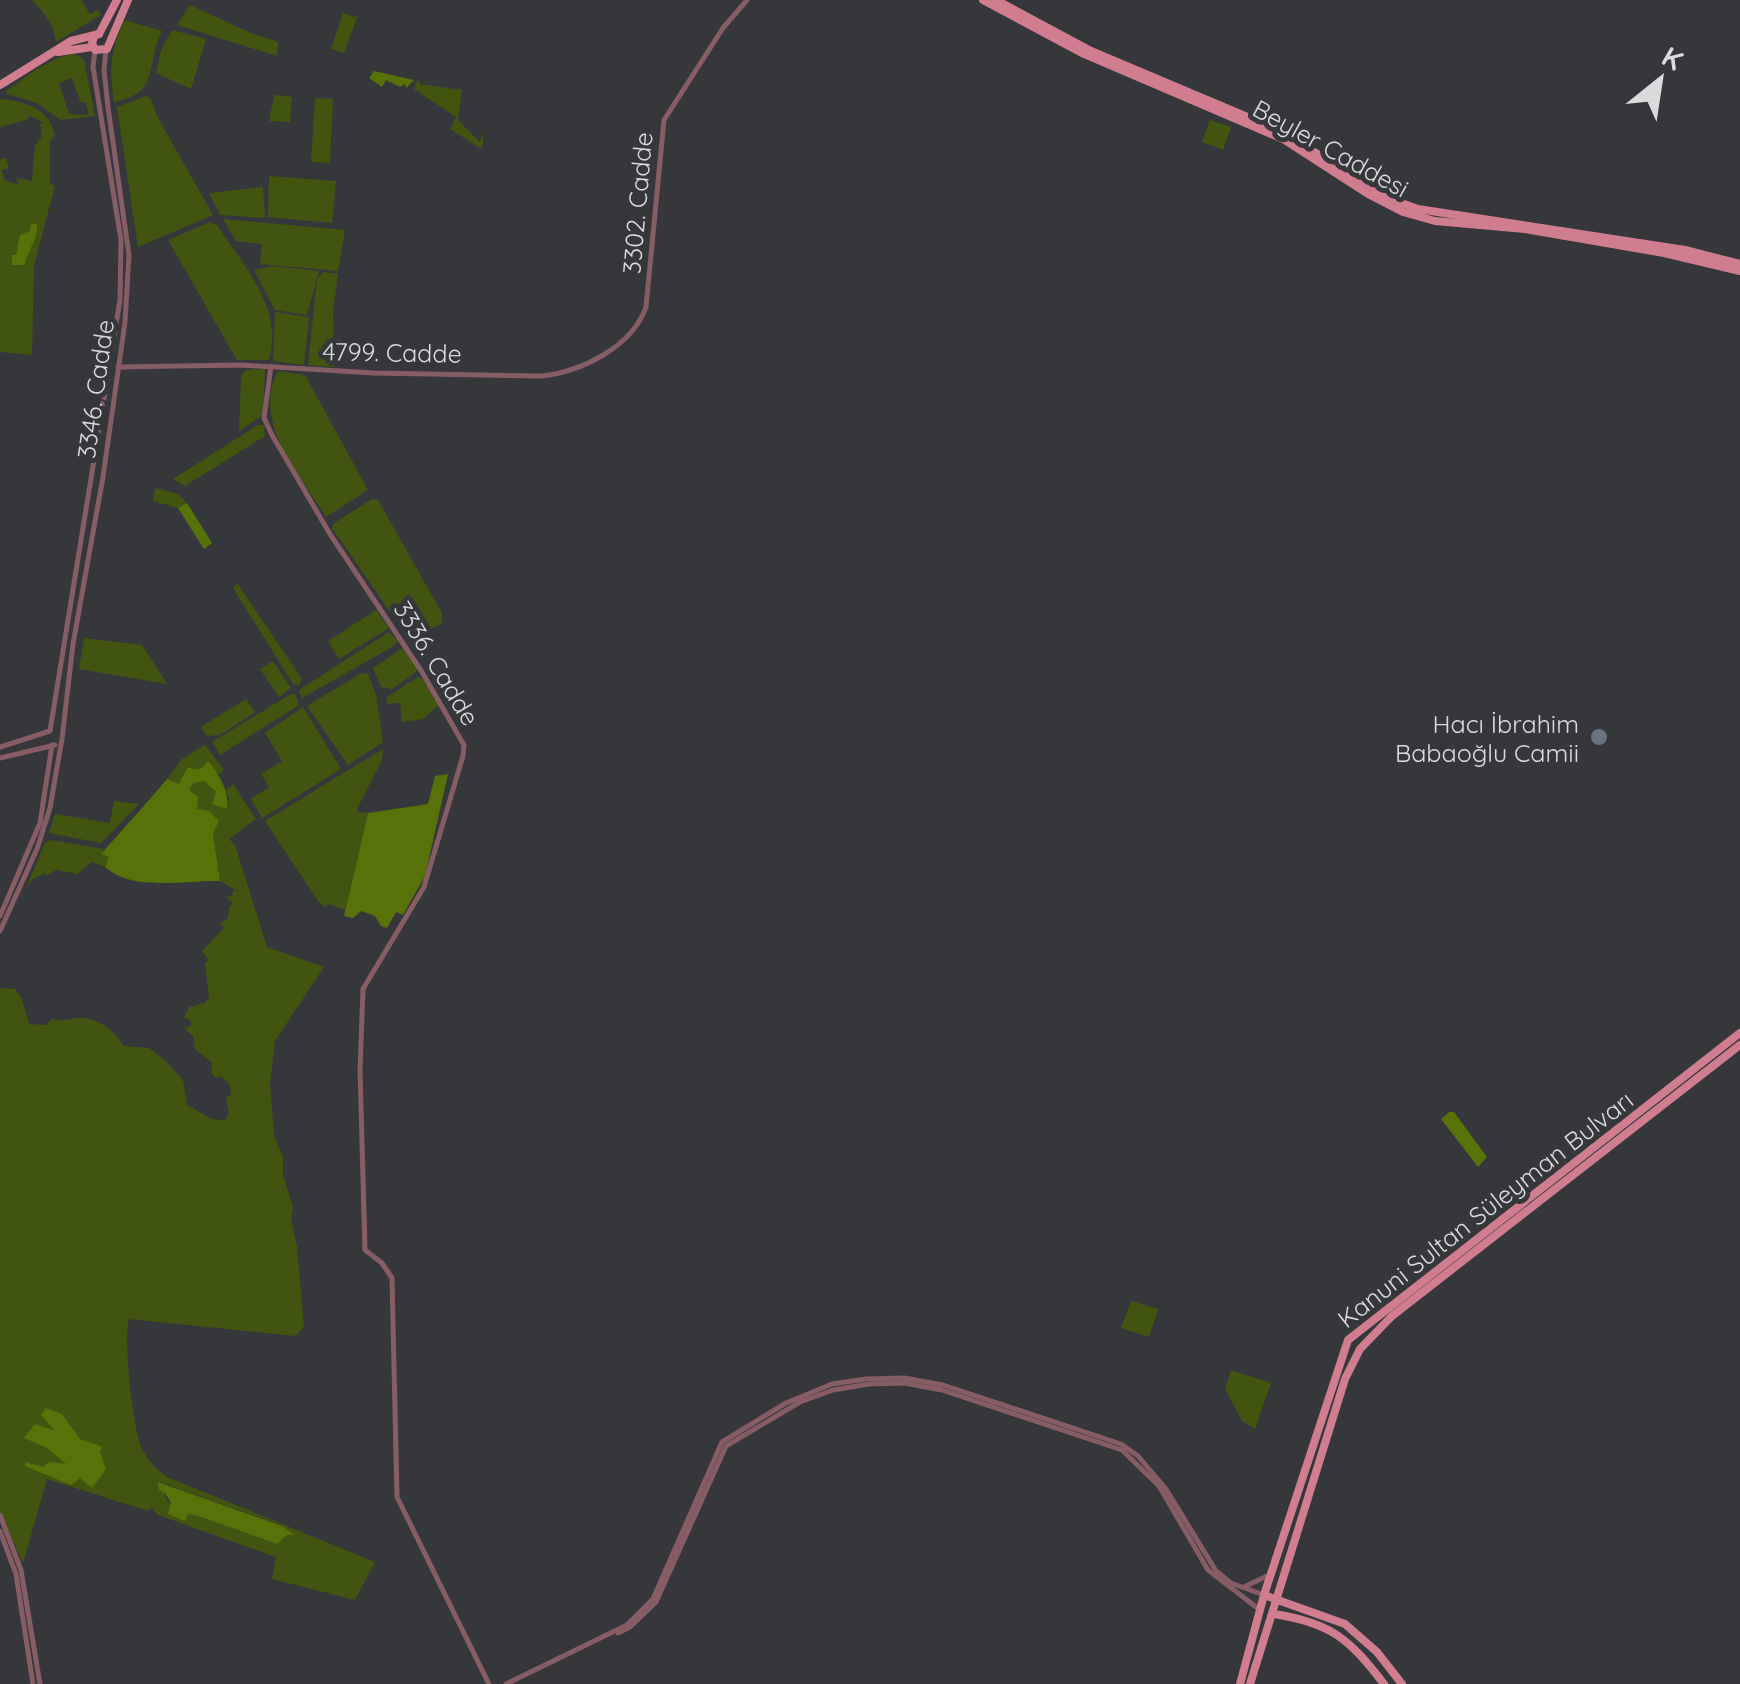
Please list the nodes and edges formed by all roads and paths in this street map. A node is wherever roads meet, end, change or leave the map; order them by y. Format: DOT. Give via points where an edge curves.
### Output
graph roads {
  1 [pos="117,0"];
  2 [pos="128,0"];
  3 [pos="747,0"];
  4 [pos="983,0"];
  5 [pos="996,0"];
  6 [pos="109,39"];
  7 [pos="95,42"];
  8 [pos="106,50"];
  9 [pos="0,85"];
  10 [pos="1172,88"];
  11 [pos="1740,268"];
  12 [pos="644,315"];
  13 [pos="270,366"];
  14 [pos="118,367"];
  15 [pos="49,732"];
  16 [pos="61,732"];
  17 [pos="54,744"];
  18 [pos="0,747"];
  19 [pos="0,758"];
  20 [pos="0,916"];
  21 [pos="0,931"];
  22 [pos="1740,1033"];
  23 [pos="1740,1045"];
  24 [pos="1354,1333"];
  25 [pos="1344,1345"];
  26 [pos="1362,1347"];
  27 [pos="984,1400"];
  28 [pos="0,1515"];
  29 [pos="0,1532"];
  30 [pos="19,1572"];
  31 [pos="1272,1573"];
  32 [pos="1226,1583"];
  33 [pos="1244,1587"];
  34 [pos="1264,1595"];
  35 [pos="1279,1600"];
  36 [pos="1260,1610"];
  37 [pos="1274,1614"];
  38 [pos="33,1684"];
  39 [pos="40,1684"];
  40 [pos="490,1684"];
  41 [pos="506,1684"];
  42 [pos="515,1684"];
  43 [pos="1240,1684"];
  44 [pos="1250,1684"];
  45 [pos="1384,1684"];
  46 [pos="1402,1684"];
  1 -- 7 [label="main road"];
  2 -- 6 [label="main road"];
  3 -- 12 [label="street, 3302. Cadde" via="664,120"];
  4 -- 10 [label="main road, Beyler Caddesi" via="1082,53"];
  5 -- 10 [label="main road, Beyler Caddesi"];
  6 -- 7 [label="main road"];
  6 -- 8 [label="main road"];
  7 -- 8 [label="main road"];
  7 -- 9 [label="main road" via="71,41"];
  7 -- 15 [label="street, 3346. Cadde" via="93,67 123,272"];
  8 -- 14 [label="street, 3346. Cadde" via="130,255"];
  10 -- 11 [label="main road, Beyler Caddesi" via="1278,130 1403,204 1685,250"];
  12 -- 13 [label="street, 4799. Cadde" via="597,358 550,375"];
  13 -- 14 [label="street, 4799. Cadde"];
  13 -- 40 [label="street, 3336. Cadde" via="264,418 272,436 464,750 424,887 363,989 360,1077 365,1250 392,1278 397,1498"];
  14 -- 16 [label="street, 3346. Cadde"];
  15 -- 16 [label="street"];
  15 -- 17 [label="street, 3346. Cadde"];
  15 -- 18 [label="street"];
  16 -- 17 [label="street, 3346. Cadde"];
  17 -- 19 [label="street"];
  17 -- 20 [label="street, 3346. Cadde" via="40,823"];
  17 -- 21 [label="street, 3346. Cadde" via="42,835"];
  22 -- 24 [label="main road, Kanuni Sultan Süleyman Bulvarı"];
  23 -- 26 [label="main road, Kanuni Sultan Süleyman Bulvarı" via="1401,1309"];
  24 -- 25 [label="main road, Kanuni Sultan Süleyman Bulvarı"];
  24 -- 26 [label="main road"];
  25 -- 26 [label="main road" via="1352,1353"];
  25 -- 31 [label="main road, Kanuni Sultan Süleyman Bulvarı"];
  26 -- 35 [label="main road, Kanuni Sultan Süleyman Bulvarı" via="1340,1395"];
  27 -- 32 [label="street" via="1122,1444 1138,1456"];
  27 -- 41 [label="street" via="904,1378 832,1384 786,1403 722,1442 653,1599 626,1625"];
  27 -- 42 [label="street" via="904,1383 869,1384 782,1411 726,1446 656,1602 630,1627"];
  28 -- 30 [label="street"];
  29 -- 30 [label="street"];
  30 -- 38 [label="street"];
  30 -- 39 [label="street"];
  31 -- 33 [label="street"];
  31 -- 34 [label="main road, Kanuni Sultan Süleyman Bulvarı"];
  32 -- 33 [label="street"];
  32 -- 36 [label="street"];
  33 -- 34 [label="street"];
  34 -- 35 [label="main road"];
  34 -- 36 [label="main road, Kanuni Sultan Süleyman Bulvarı"];
  35 -- 37 [label="main road, Kanuni Sultan Süleyman Bulvarı"];
  35 -- 46 [label="main road" via="1345,1624"];
  36 -- 37 [label="main road"];
  36 -- 43 [label="main road, Kanuni Sultan Süleyman Bulvarı"];
  37 -- 44 [label="main road, Kanuni Sultan Süleyman Bulvarı"];
  37 -- 45 [label="main road" via="1338,1633"];
}
